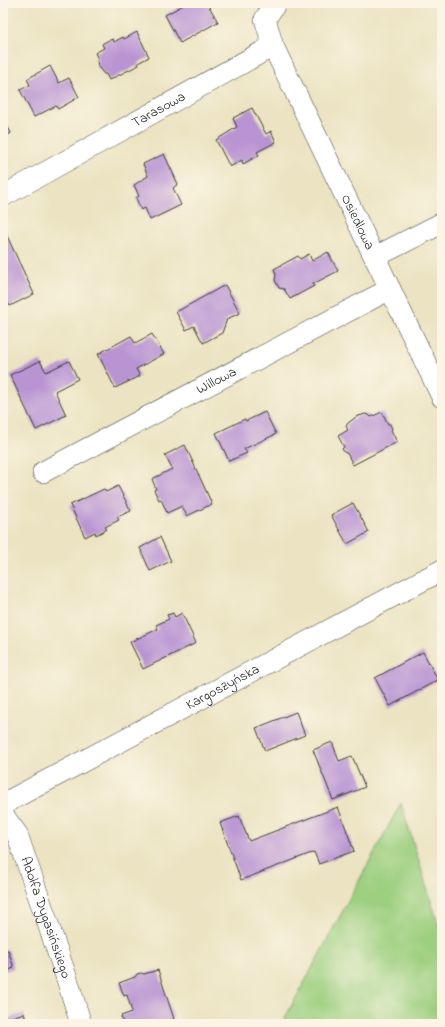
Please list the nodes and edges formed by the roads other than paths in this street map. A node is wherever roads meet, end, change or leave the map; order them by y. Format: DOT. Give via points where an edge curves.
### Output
graph roads {
  1 [pos="276,3"];
  2 [pos="273,46"];
  3 [pos="3,196"];
  4 [pos="442,223"];
  5 [pos="375,258"];
  6 [pos="390,289"];
  7 [pos="442,397"];
  8 [pos="43,472"];
  9 [pos="442,570"];
  10 [pos="3,804"];
  11 [pos="3,815"];
  12 [pos="81,1024"];
  1 -- 2 [label="street" via="265,19"];
  2 -- 3 [label="street, Tarasowa"];
  2 -- 5 [label="street, Osiedlowa"];
  4 -- 5 [label="street"];
  5 -- 6 [label="street, Osiedlowa"];
  6 -- 7 [label="street, Osiedlowa"];
  6 -- 8 [label="street, Willowa"];
  9 -- 10 [label="street, Kargoszyńska"];
  11 -- 12 [label="street, Adolfa Dygasińskiego" via="17,834"];
}
